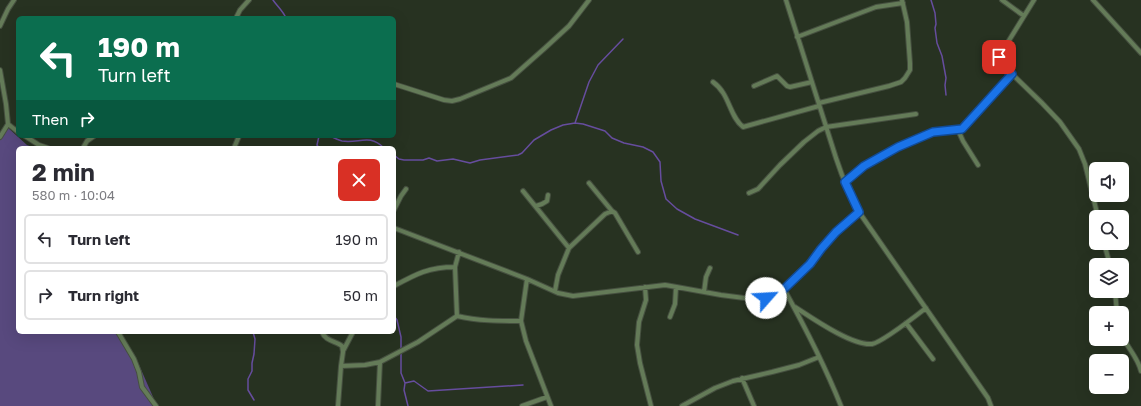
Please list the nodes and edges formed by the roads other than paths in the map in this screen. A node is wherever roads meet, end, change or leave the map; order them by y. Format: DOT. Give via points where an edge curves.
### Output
graph roads {
  1 [pos="14,0"];
  2 [pos="249,0"];
  3 [pos="589,0"];
  4 [pos="786,0"];
  5 [pos="1002,0"];
  6 [pos="1034,0"];
  7 [pos="1093,0"];
  8 [pos="902,1"];
  9 [pos="237,16"];
  10 [pos="1024,16"];
  11 [pos="0,26"];
  12 [pos="797,36"];
  13 [pos="1141,54"];
  14 [pos="0,70"];
  15 [pos="1012,74"];
  16 [pos="713,82"];
  17 [pos="812,82"];
  18 [pos="396,85"];
  19 [pos="754,86"];
  20 [pos="819,105"];
  21 [pos="916,114"];
  22 [pos="8,124"];
  23 [pos="826,127"];
  24 [pos="16,130"];
  25 [pos="958,130"];
  26 [pos="0,137"];
  27 [pos="28,138"];
  28 [pos="91,138"];
  29 [pos="42,146"];
  30 [pos="84,146"];
  31 [pos="978,165"];
  32 [pos="845,182"];
  33 [pos="589,183"];
  34 [pos="406,189"];
  35 [pos="523,191"];
  36 [pos="749,193"];
  37 [pos="548,195"];
  38 [pos="396,206"];
  39 [pos="536,206"];
  40 [pos="1096,210"];
  41 [pos="612,211"];
  42 [pos="859,212"];
  43 [pos="396,229"];
  44 [pos="569,248"];
  45 [pos="459,252"];
  46 [pos="638,252"];
  47 [pos="456,267"];
  48 [pos="710,268"];
  49 [pos="527,279"];
  50 [pos="396,285"];
  51 [pos="645,287"];
  52 [pos="676,287"];
  53 [pos="784,289"];
  54 [pos="555,291"];
  55 [pos="704,292"];
  56 [pos="794,306"];
  57 [pos="926,308"];
  58 [pos="457,316"];
  59 [pos="670,317"];
  60 [pos="521,321"];
  61 [pos="906,323"];
  62 [pos="119,334"];
  63 [pos="322,334"];
  64 [pos="352,334"];
  65 [pos="1128,346"];
  66 [pos="343,352"];
  67 [pos="819,357"];
  68 [pos="933,359"];
  69 [pos="380,362"];
  70 [pos="341,366"];
  71 [pos="1141,371"];
  72 [pos="742,378"];
  73 [pos="547,397"];
  74 [pos="156,406"];
  75 [pos="338,406"];
  76 [pos="378,406"];
  77 [pos="522,406"];
  78 [pos="551,406"];
  79 [pos="651,406"];
  80 [pos="682,406"];
  81 [pos="754,406"];
  82 [pos="841,406"];
  83 [pos="991,406"];
  1 -- 11 [label="street"];
  2 -- 9 [label="street"];
  3 -- 18 [label="street" via="569,26 507,80 464,98 452,100 444,100"];
  4 -- 12 [label="street"];
  5 -- 10 [label="street"];
  6 -- 10 [label="street"];
  7 -- 13 [label="street"];
  8 -- 12 [label="street"];
  8 -- 20 [label="street" via="907,22 910,63 910,70 905,78 901,82"];
  10 -- 15 [label="street" via="999,57 1000,65"];
  12 -- 17 [label="street"];
  14 -- 22 [label="street"];
  15 -- 25 [label="street" via="963,128"];
  15 -- 40 [label="street" via="1060,122 1079,149"];
  16 -- 20 [label="street" via="718,85 736,120 743,127"];
  17 -- 19 [label="street" via="790,87 777,76"];
  17 -- 20 [label="street"];
  20 -- 23 [label="street"];
  21 -- 23 [label="street"];
  22 -- 24 [label="street"];
  22 -- 26 [label="street"];
  23 -- 32 [label="street"];
  23 -- 36 [label="street" via="804,142 758,189"];
  25 -- 31 [label="street"];
  25 -- 32 [label="street" via="933,132 898,147 864,166"];
  27 -- 29 [label="street"];
  28 -- 30 [label="street"];
  32 -- 42 [label="street"];
  33 -- 41 [label="street"];
  34 -- 38 [label="street"];
  35 -- 39 [label="street"];
  37 -- 39 [label="street" via="547,201"];
  39 -- 44 [label="street"];
  41 -- 44 [label="street"];
  41 -- 46 [label="street"];
  42 -- 53 [label="street" via="836,232 810,264"];
  42 -- 57 [label="street"];
  43 -- 45 [label="street"];
  44 -- 54 [label="street" via="558,275"];
  45 -- 47 [label="street"];
  45 -- 49 [label="street"];
  47 -- 50 [label="street" via="424,271"];
  47 -- 58 [label="street"];
  48 -- 55 [label="street"];
  49 -- 54 [label="street"];
  49 -- 60 [label="street"];
  51 -- 52 [label="street"];
  51 -- 54 [label="street" via="574,296"];
  51 -- 79 [label="street" via="646,300 639,322 637,345"];
  52 -- 55 [label="street"];
  52 -- 59 [label="street" via="675,304"];
  53 -- 55 [label="street" via="773,296 760,299"];
  53 -- 56 [label="street"];
  56 -- 61 [label="street" via="831,329 861,343 874,344"];
  56 -- 67 [label="street"];
  57 -- 61 [label="street"];
  57 -- 83 [label="street"];
  58 -- 60 [label="street" via="469,319"];
  58 -- 69 [label="street" via="418,342"];
  60 -- 73 [label="street"];
  61 -- 68 [label="street"];
  62 -- 74 [label="street" via="136,363 142,387"];
  63 -- 66 [label="street" via="326,339 341,344"];
  64 -- 66 [label="street"];
  65 -- 71 [label="street"];
  66 -- 70 [label="street"];
  67 -- 72 [label="street" via="799,365"];
  67 -- 82 [label="street"];
  69 -- 70 [label="street"];
  69 -- 76 [label="street"];
  70 -- 75 [label="street"];
  72 -- 80 [label="street" via="715,388"];
  72 -- 81 [label="street"];
  73 -- 77 [label="street"];
  73 -- 78 [label="street"];
}
